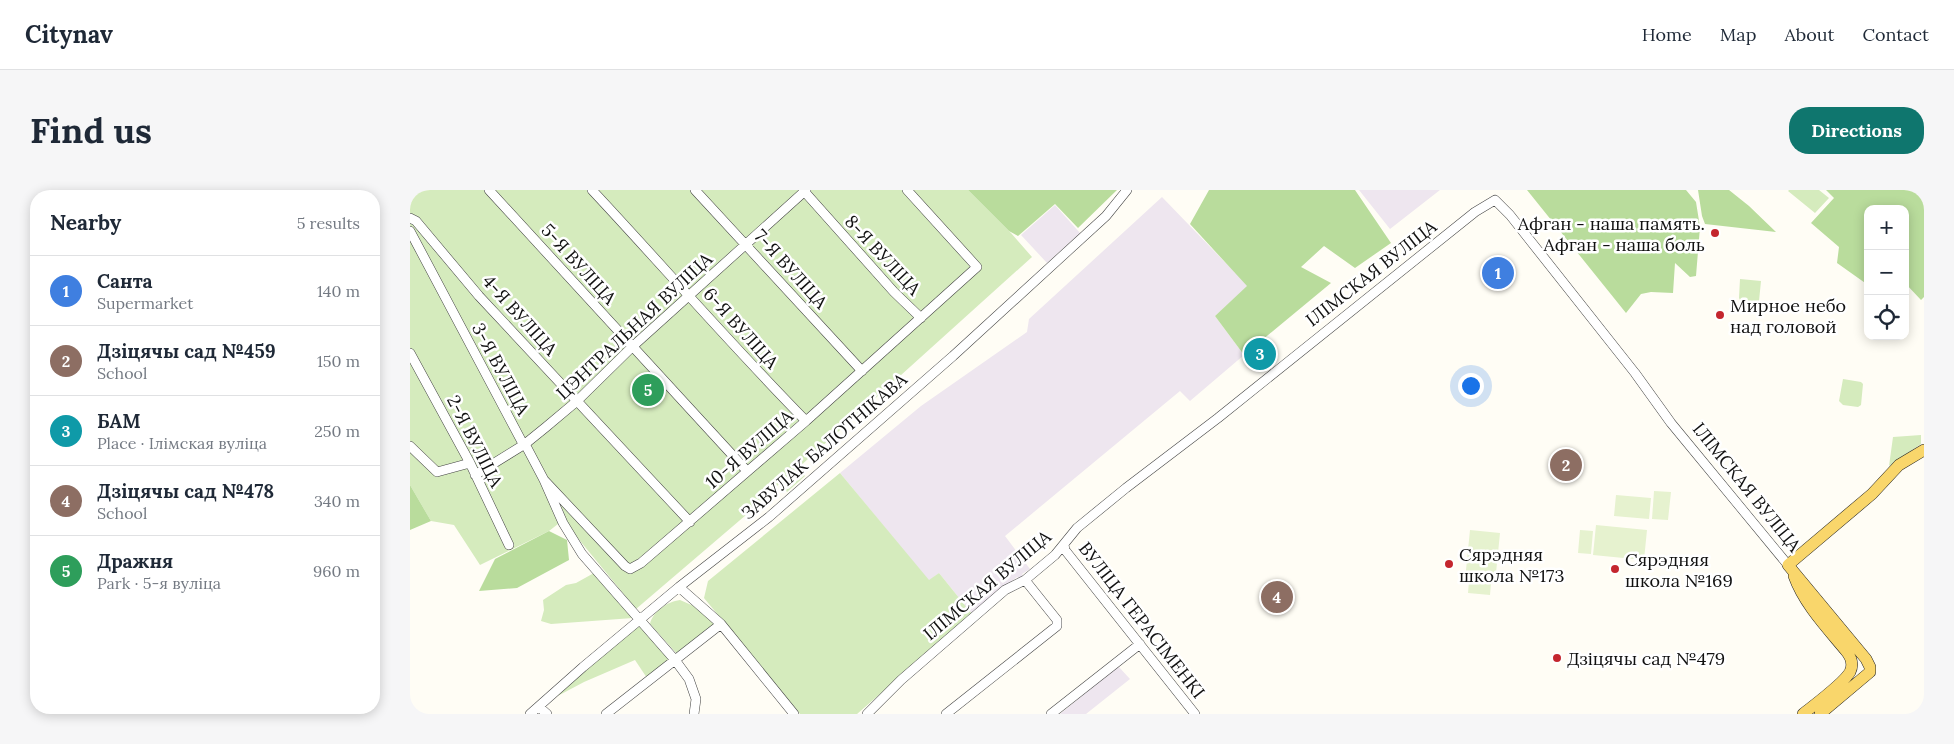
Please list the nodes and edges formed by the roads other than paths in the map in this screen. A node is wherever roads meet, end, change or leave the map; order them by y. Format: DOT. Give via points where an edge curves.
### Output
graph roads {
  1 [pos="489,190"];
  2 [pos="592,190"];
  3 [pos="696,190"];
  4 [pos="907,190"];
  5 [pos="1128,190"];
  6 [pos="805,191"];
  7 [pos="410,218"];
  8 [pos="410,231"];
  9 [pos="746,244"];
  10 [pos="690,295"];
  11 [pos="921,318"];
  12 [pos="632,347"];
  13 [pos="410,353"];
  14 [pos="862,371"];
  15 [pos="577,401"];
  16 [pos="806,421"];
  17 [pos="525,444"];
  18 [pos="410,446"];
  19 [pos="1924,450"];
  20 [pos="470,463"];
  21 [pos="747,471"];
  22 [pos="475,475"];
  23 [pos="544,480"];
  24 [pos="690,522"];
  25 [pos="509,545"];
  26 [pos="1064,545"];
  27 [pos="1790,568"];
  28 [pos="1025,580"];
  29 [pos="679,587"];
  30 [pos="1823,613"];
  31 [pos="640,620"];
  32 [pos="721,624"];
  33 [pos="1140,644"];
  34 [pos="675,660"];
  35 [pos="1853,678"];
  36 [pos="539,707"];
  37 [pos="872,712"];
  38 [pos="1804,713"];
  39 [pos="530,714"];
  40 [pos="547,714"];
  41 [pos="606,714"];
  42 [pos="694,714"];
  43 [pos="794,714"];
  44 [pos="946,714"];
  45 [pos="1052,714"];
  46 [pos="1195,714"];
  47 [pos="1820,714"];
  1 -- 12 [label="street, 5-Я ВУЛІЦА"];
  2 -- 10 [label="street, 6-Я ВУЛІЦА"];
  3 -- 9 [label="street, 7-Я ВУЛІЦА"];
  4 -- 11 [label="street, 10-Я ВУЛІЦА" via="977,267"];
  5 -- 29 [label="street, ЗАВУЛАК БАЛОТНІКАВА" via="1106,216 953,356 769,517"];
  6 -- 9 [label="street, ЦЭНТРАЛЬНАЯ ВУЛІЦА"];
  6 -- 11 [label="street, 8-Я ВУЛІЦА" via="888,286"];
  7 -- 15 [label="street, 4-Я ВУЛІЦА"];
  8 -- 17 [label="street, 3-Я ВУЛІЦА"];
  9 -- 10 [label="street, ЦЭНТРАЛЬНАЯ ВУЛІЦА"];
  9 -- 14 [label="street, 7-Я ВУЛІЦА"];
  10 -- 12 [label="street, ЦЭНТРАЛЬНАЯ ВУЛІЦА"];
  10 -- 16 [label="street, 6-Я ВУЛІЦА"];
  11 -- 14 [label="street, 10-Я ВУЛІЦА"];
  12 -- 15 [label="street, ЦЭНТРАЛЬНАЯ ВУЛІЦА"];
  12 -- 21 [label="street, 5-Я ВУЛІЦА"];
  13 -- 20 [label="street, 2-Я ВУЛІЦА"];
  14 -- 16 [label="street, 10-Я ВУЛІЦА"];
  15 -- 17 [label="street, ЦЭНТРАЛЬНАЯ ВУЛІЦА"];
  15 -- 24 [label="street, 4-Я ВУЛІЦА"];
  16 -- 21 [label="street, 10-Я ВУЛІЦА"];
  17 -- 22 [label="street, ЦЭНТРАЛЬНАЯ ВУЛІЦА"];
  17 -- 23 [label="street, 3-Я ВУЛІЦА"];
  18 -- 20 [label="street" via="437,472"];
  19 -- 27 [label="main road" via="1899,464 1872,494"];
  20 -- 22 [label="street, 2-Я ВУЛІЦА"];
  21 -- 24 [label="street, 10-Я ВУЛІЦА"];
  22 -- 25 [label="street, 2-Я ВУЛІЦА"];
  23 -- 24 [label="street, 10-Я ВУЛІЦА" via="630,568 641,563"];
  23 -- 31 [label="street, 3-Я ВУЛІЦА" via="563,523 582,554"];
  26 -- 27 [label="street, ІЛІМСКАЯ ВУЛІЦА" via="1077,528 1126,488 1475,212 1495,200"];
  26 -- 28 [label="street, ІЛІМСКАЯ ВУЛІЦА"];
  26 -- 33 [label="street, ВУЛІЦА ГЕРАСІМЕНКІ"];
  27 -- 30 [label="main road, ІЛІМСКАЯ ВУЛІЦА"];
  28 -- 37 [label="street, ІЛІМСКАЯ ВУЛІЦА" via="1005,590 901,680"];
  28 -- 44 [label="street" via="1057,620 1057,626"];
  29 -- 31 [label="street, ЗАВУЛАК БАЛОТНІКАВА"];
  29 -- 32 [label="street"];
  30 -- 35 [label="main road" via="1852,658"];
  30 -- 35 [label="main road" via="1869,664 1870,672"];
  31 -- 34 [label="street, 3-Я ВУЛІЦА"];
  31 -- 36 [label="street, ЗАВУЛАК БАЛОТНІКАВА"];
  32 -- 34 [label="street"];
  32 -- 43 [label="street"];
  33 -- 45 [label="street"];
  33 -- 46 [label="street, ВУЛІЦА ГЕРАСІМЕНКІ"];
  34 -- 41 [label="street"];
  34 -- 42 [label="street, 3-Я ВУЛІЦА" via="694,688"];
  35 -- 38 [label="main road"];
  35 -- 47 [label="main road"];
  36 -- 39 [label="street, ЗАВУЛАК БАЛОТНІКАВА"];
  36 -- 40 [label="street"];
}
